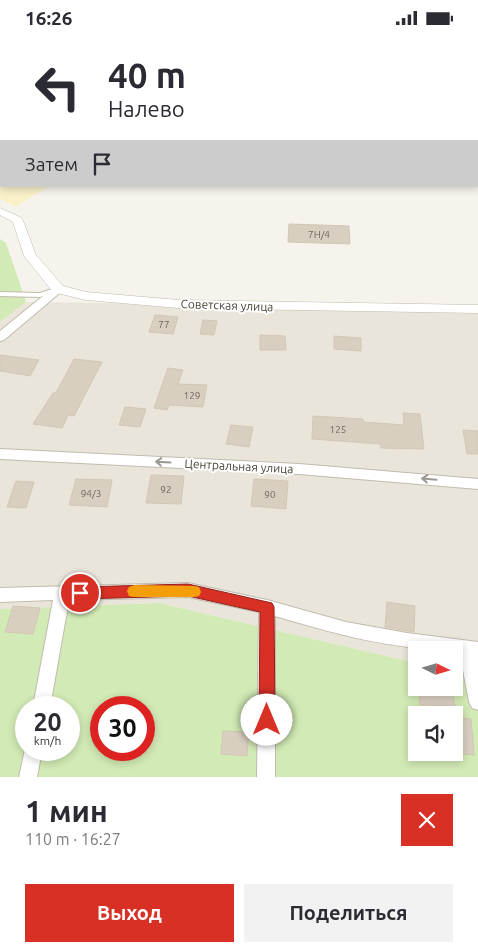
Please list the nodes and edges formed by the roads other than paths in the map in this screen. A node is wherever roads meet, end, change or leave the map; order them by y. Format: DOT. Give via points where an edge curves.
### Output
graph roads {
  1 [pos="0,211"];
  2 [pos="58,289"];
  3 [pos="0,294"];
  4 [pos="478,309"];
  5 [pos="0,337"];
  6 [pos="0,454"];
  7 [pos="478,483"];
  8 [pos="62,593"];
  9 [pos="0,595"];
  10 [pos="267,607"];
  11 [pos="472,649"];
  12 [pos="43,696"];
  13 [pos="478,702"];
  14 [pos="31,761"];
  15 [pos="28,777"];
  16 [pos="266,777"];
  1 -- 2 [label="street" via="18,220 30,256"];
  2 -- 3 [label="lane" via="40,295"];
  2 -- 4 [label="street, Советская улица" via="86,296 179,303"];
  2 -- 5 [label="street"];
  7 -- 6 [label="street, Центральная улица, one-way" via="299,469"];
  8 -- 9 [label="street"];
  8 -- 10 [label="street" via="188,590"];
  8 -- 12 [label="street"];
  10 -- 11 [label="street" via="346,629"];
  10 -- 16 [label="street"];
  11 -- 13 [label="street"];
  14 -- 15 [label="street"];
}
